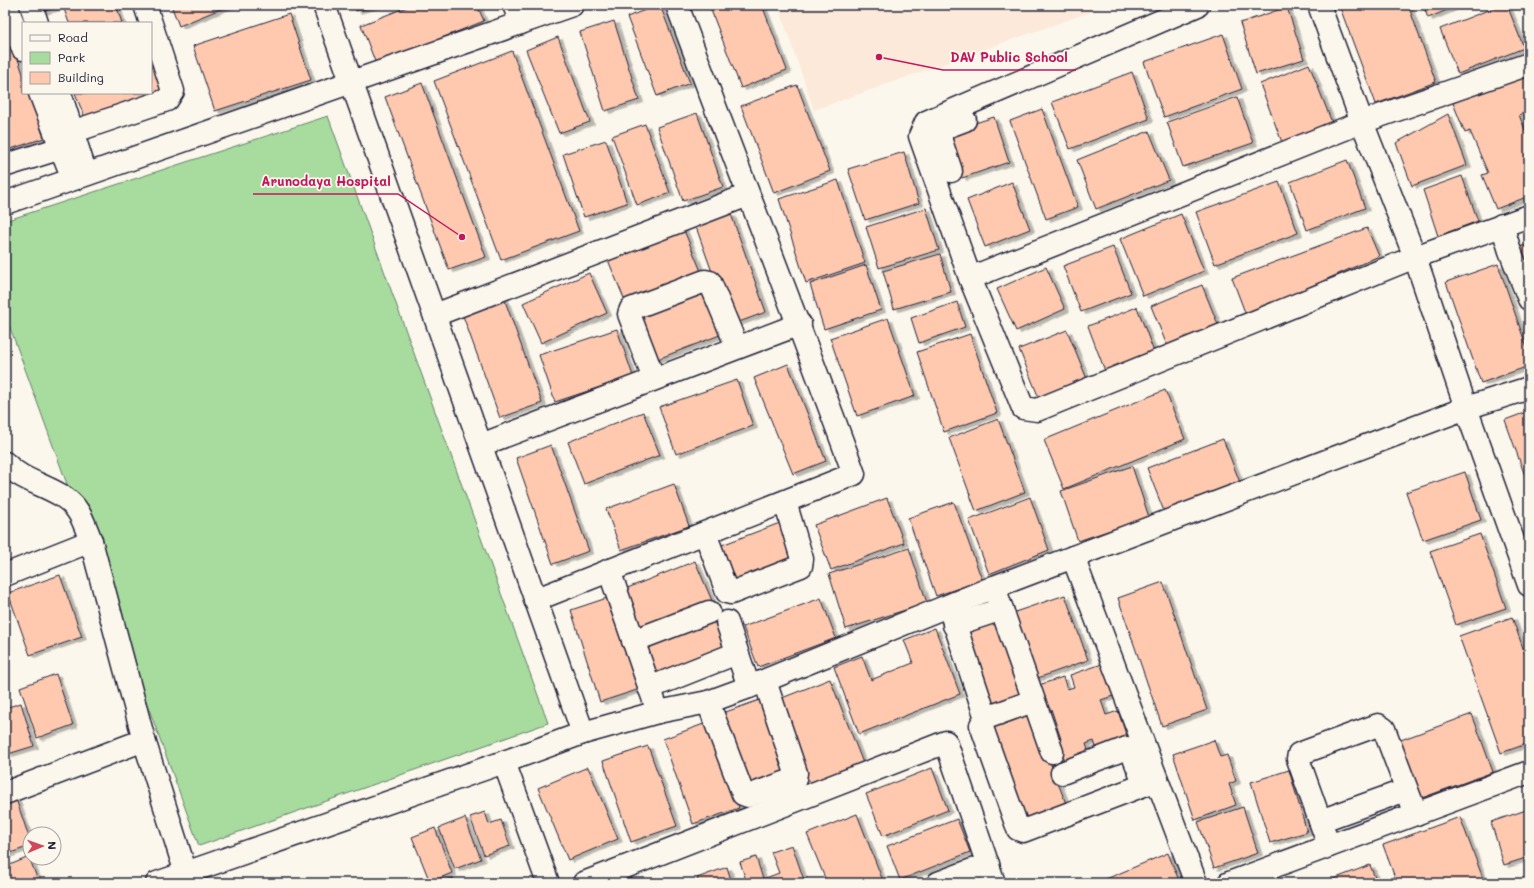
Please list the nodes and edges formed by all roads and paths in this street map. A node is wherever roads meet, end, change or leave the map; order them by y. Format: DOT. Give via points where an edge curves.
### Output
graph roads {
  1 [pos="6,5"];
  2 [pos="31,5"];
  3 [pos="145,5"];
  4 [pos="324,5"];
  5 [pos="572,5"];
  6 [pos="677,5"];
  7 [pos="1198,5"];
  8 [pos="1319,5"];
  9 [pos="517,14"];
  10 [pos="37,22"];
  11 [pos="151,22"];
  12 [pos="152,26"];
  13 [pos="22,46"];
  14 [pos="1529,64"];
  15 [pos="352,81"];
  16 [pos="41,94"];
  17 [pos="60,94"];
  18 [pos="972,104"];
  19 [pos="1362,122"];
  20 [pos="67,140"];
  21 [pos="6,163"];
  22 [pos="951,171"];
  23 [pos="79,177"];
  24 [pos="748,195"];
  25 [pos="12,200"];
  26 [pos="1529,216"];
  27 [pos="1502,225"];
  28 [pos="1415,257"];
  29 [pos="970,278"];
  30 [pos="1529,299"];
  31 [pos="435,315"];
  32 [pos="800,324"];
  33 [pos="737,347"];
  34 [pos="654,379"];
  35 [pos="1529,388"];
  36 [pos="1466,408"];
  37 [pos="481,445"];
  38 [pos="5,464"];
  39 [pos="787,509"];
  40 [pos="91,541"];
  41 [pos="702,541"];
  42 [pos="1073,556"];
  43 [pos="5,575"];
  44 [pos="612,577"];
  45 [pos="1528,580"];
  46 [pos="711,581"];
  47 [pos="994,587"];
  48 [pos="535,600"];
  49 [pos="1002,609"];
  50 [pos="952,616"];
  51 [pos="634,641"];
  52 [pos="738,654"];
  53 [pos="761,686"];
  54 [pos="650,688"];
  55 [pos="1033,702"];
  56 [pos="710,707"];
  57 [pos="658,712"];
  58 [pos="986,718"];
  59 [pos="583,733"];
  60 [pos="144,740"];
  61 [pos="1052,752"];
  62 [pos="504,762"];
  63 [pos="1529,772"];
  64 [pos="1062,773"];
  65 [pos="1151,782"];
  66 [pos="1406,790"];
  67 [pos="5,793"];
  68 [pos="780,795"];
  69 [pos="1416,814"];
  70 [pos="1320,821"];
  71 [pos="1329,846"];
  72 [pos="991,874"];
  73 [pos="187,878"];
  74 [pos="158,883"];
  75 [pos="548,883"];
  76 [pos="584,883"];
  77 [pos="938,883"];
  78 [pos="1196,883"];
  79 [pos="1229,883"];
  1 -- 13 [label="street"];
  2 -- 10 [label="street"];
  3 -- 11 [label="street"];
  4 -- 15 [label="street"];
  5 -- 9 [label="street"];
  6 -- 24 [label="street"];
  7 -- 18 [label="street"];
  8 -- 19 [label="street"];
  9 -- 15 [label="street"];
  12 -- 20 [label="street" via="173,91 167,100"];
  14 -- 19 [label="street"];
  15 -- 23 [label="street"];
  15 -- 31 [label="street"];
  16 -- 20 [label="street"];
  17 -- 20 [label="street"];
  18 -- 22 [label="street" via="975,114 973,116 941,129 941,141"];
  18 -- 29 [label="street" via="926,122 920,136"];
  19 -- 28 [label="street"];
  19 -- 29 [label="street"];
  20 -- 21 [label="street"];
  20 -- 23 [label="street"];
  21 -- 25 [label="street"];
  23 -- 25 [label="street"];
  24 -- 31 [label="street"];
  24 -- 32 [label="street"];
  26 -- 27 [label="street"];
  27 -- 28 [label="street"];
  27 -- 30 [label="street"];
  28 -- 29 [label="street" via="1037,410 1023,408"];
  28 -- 36 [label="street"];
  31 -- 37 [label="street"];
  32 -- 33 [label="street"];
  32 -- 39 [label="street" via="854,474"];
  33 -- 34 [label="street"];
  33 -- 34 [label="street" via="710,282 705,281 632,309 629,314"];
  34 -- 37 [label="street"];
  35 -- 36 [label="street"];
  36 -- 42 [label="street"];
  36 -- 45 [label="street"];
  37 -- 48 [label="street"];
  38 -- 40 [label="street" via="30,482 64,497 77,510"];
  39 -- 41 [label="street"];
  39 -- 41 [label="street" via="803,564 759,583 731,593 727,592"];
  40 -- 43 [label="street"];
  40 -- 60 [label="street"];
  41 -- 44 [label="street"];
  41 -- 46 [label="street"];
  42 -- 47 [label="street"];
  42 -- 65 [label="street"];
  44 -- 48 [label="street"];
  44 -- 51 [label="street"];
  47 -- 49 [label="street"];
  47 -- 50 [label="street"];
  48 -- 59 [label="street"];
  49 -- 50 [label="street"];
  49 -- 55 [label="street"];
  50 -- 53 [label="street"];
  50 -- 58 [label="street"];
  51 -- 52 [label="street" via="718,617"];
  51 -- 54 [label="street"];
  52 -- 53 [label="street"];
  52 -- 54 [label="street"];
  53 -- 56 [label="street"];
  53 -- 68 [label="street" via="796,773 795,779"];
  54 -- 57 [label="street"];
  55 -- 58 [label="street"];
  55 -- 61 [label="street"];
  56 -- 57 [label="street"];
  56 -- 68 [label="street" via="743,794"];
  57 -- 59 [label="street"];
  58 -- 65 [label="street" via="981,725 1018,830 1022,831"];
  59 -- 62 [label="street"];
  60 -- 67 [label="street"];
  60 -- 73 [label="street"];
  62 -- 73 [label="street"];
  62 -- 75 [label="street"];
  63 -- 69 [label="street"];
  64 -- 65 [label="street" via="1127,748 1132,750"];
  65 -- 78 [label="street"];
  66 -- 69 [label="street"];
  66 -- 70 [label="street"];
  66 -- 70 [label="street" via="1384,729 1378,725 1299,754 1298,759"];
  68 -- 72 [label="street" via="946,742"];
  68 -- 76 [label="street"];
  69 -- 71 [label="street"];
  70 -- 71 [label="street"];
  71 -- 79 [label="street"];
  72 -- 77 [label="street"];
  73 -- 74 [label="street"];
}
